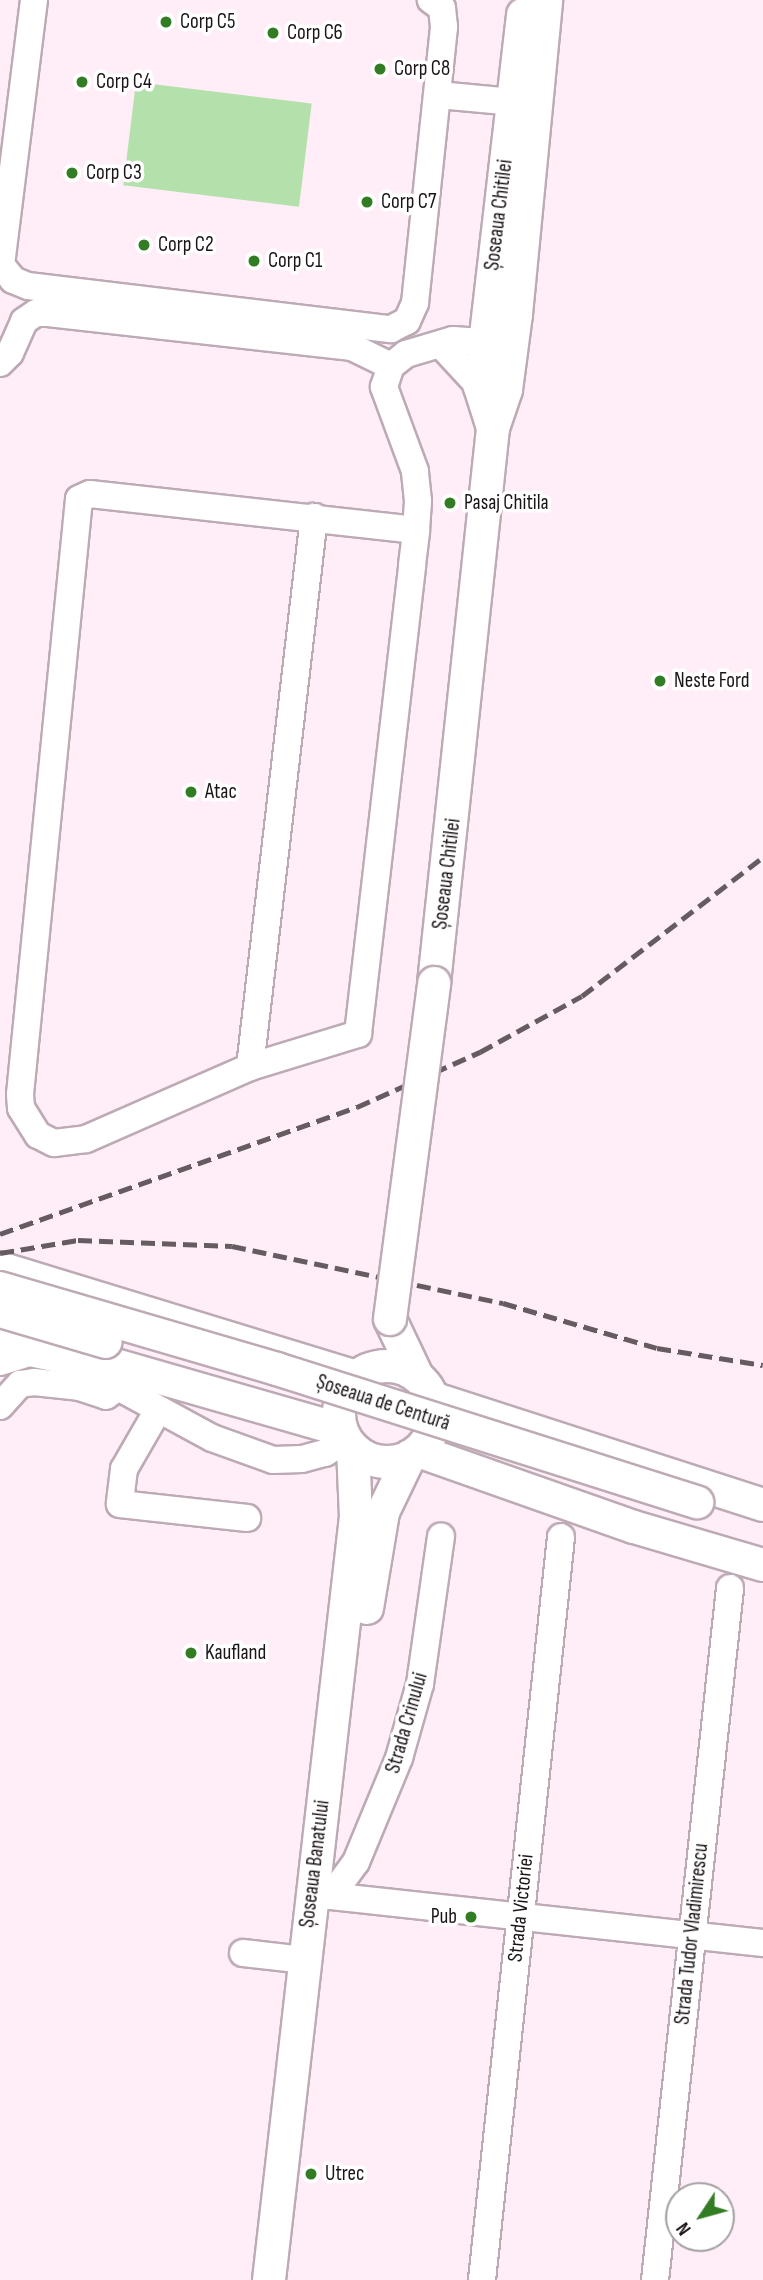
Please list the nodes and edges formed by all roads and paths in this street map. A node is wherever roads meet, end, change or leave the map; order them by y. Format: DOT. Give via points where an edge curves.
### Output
graph roads {
  1 [pos="34,0"];
  2 [pos="431,0"];
  3 [pos="525,0"];
  4 [pos="546,0"];
  5 [pos="438,95"];
  6 [pos="513,102"];
  7 [pos="1,265"];
  8 [pos="498,343"];
  9 [pos="442,346"];
  10 [pos="0,363"];
  11 [pos="391,366"];
  12 [pos="480,387"];
  13 [pos="493,428"];
  14 [pos="313,517"];
  15 [pos="416,530"];
  16 [pos="250,1067"];
  17 [pos="0,1268"];
  18 [pos="0,1288"];
  19 [pos="0,1311"];
  20 [pos="390,1320"];
  21 [pos="0,1332"];
  22 [pos="0,1362"];
  23 [pos="362,1373"];
  24 [pos="126,1379"];
  25 [pos="425,1387"];
  26 [pos="0,1406"];
  27 [pos="158,1410"];
  28 [pos="347,1439"];
  29 [pos="414,1454"];
  30 [pos="763,1504"];
  31 [pos="694,1512"];
  32 [pos="247,1518"];
  33 [pos="763,1525"];
  34 [pos="441,1536"];
  35 [pos="561,1537"];
  36 [pos="763,1546"];
  37 [pos="763,1565"];
  38 [pos="730,1588"];
  39 [pos="321,1895"];
  40 [pos="520,1917"];
  41 [pos="691,1935"];
  42 [pos="763,1943"];
  43 [pos="243,1953"];
  44 [pos="304,1960"];
  45 [pos="269,2280"];
  46 [pos="288,2280"];
  47 [pos="482,2280"];
  48 [pos="655,2280"];
  1 -- 7 [label="street"];
  2 -- 5 [label="street" via="444,17"];
  3 -- 6 [label="main road, Șoseaua Chitilei"];
  4 -- 8 [label="main road, Șoseaua Chitilei"];
  5 -- 6 [label="street"];
  5 -- 7 [label="street" via="413,312 398,327 27,286 13,280"];
  6 -- 8 [label="main road, Șoseaua Chitilei"];
  8 -- 9 [label="street" via="453,340"];
  8 -- 12 [label="main road, Șoseaua Chitilei"];
  8 -- 13 [label="main road, Șoseaua Chitilei" via="506,390"];
  9 -- 11 [label="street" via="418,349"];
  9 -- 12 [label="street"];
  10 -- 11 [label="street" via="24,321 36,313 48,313 352,347"];
  11 -- 15 [label="street" via="384,396 415,471"];
  12 -- 13 [label="main road, Șoseaua Chitilei"];
  13 -- 20 [label="main road, Șoseaua Chitilei, bridge" via="434,983"];
  14 -- 15 [label="street"];
  14 -- 16 [label="street"];
  14 -- 16 [label="street" via="90,494 79,499 76,508 21,1108 38,1135 70,1144"];
  15 -- 16 [label="street" via="358,1034"];
  17 -- 23 [label="main road"];
  18 -- 31 [label="main road, Șoseaua de Centură, bridge"];
  19 -- 31 [label="main road, Șoseaua de Centură, bridge"];
  20 -- 23 [label="main road, Șoseaua Chitilei"];
  20 -- 25 [label="main road"];
  21 -- 24 [label="main road"];
  22 -- 24 [label="street" via="30,1353 45,1355"];
  23 -- 25 [label="main road" via="388,1366"];
  23 -- 28 [label="main road" via="342,1396"];
  24 -- 26 [label="street" via="106,1396 79,1387 20,1384"];
  24 -- 27 [label="street"];
  24 -- 28 [label="main road"];
  25 -- 29 [label="main road" via="434,1423"];
  25 -- 30 [label="main road"];
  27 -- 28 [label="street" via="212,1438 273,1460 302,1460"];
  27 -- 32 [label="street" via="124,1469 120,1504"];
  28 -- 29 [label="main road" via="374,1461"];
  28 -- 39 [label="main road, Șoseaua Banatului" via="356,1517"];
  29 -- 37 [label="main road"];
  29 -- 39 [label="main road, Șoseaua Banatului" via="383,1512"];
  31 -- 33 [label="main road, Șoseaua de Centură"];
  31 -- 36 [label="main road, Șoseaua de Centură"];
  34 -- 39 [label="street, Strada Crinului" via="420,1684 399,1758 356,1862"];
  35 -- 40 [label="street, Strada Victoriei"];
  38 -- 41 [label="street, Strada Tudor Vladimirescu"];
  39 -- 40 [label="street"];
  39 -- 44 [label="main road, Șoseaua Banatului"];
  39 -- 46 [label="main road, Șoseaua Banatului"];
  40 -- 41 [label="street"];
  40 -- 47 [label="street, Strada Victoriei"];
  41 -- 42 [label="street"];
  41 -- 48 [label="street, Strada Tudor Vladimirescu"];
  43 -- 44 [label="street"];
  44 -- 45 [label="main road, Șoseaua Banatului"];
}
